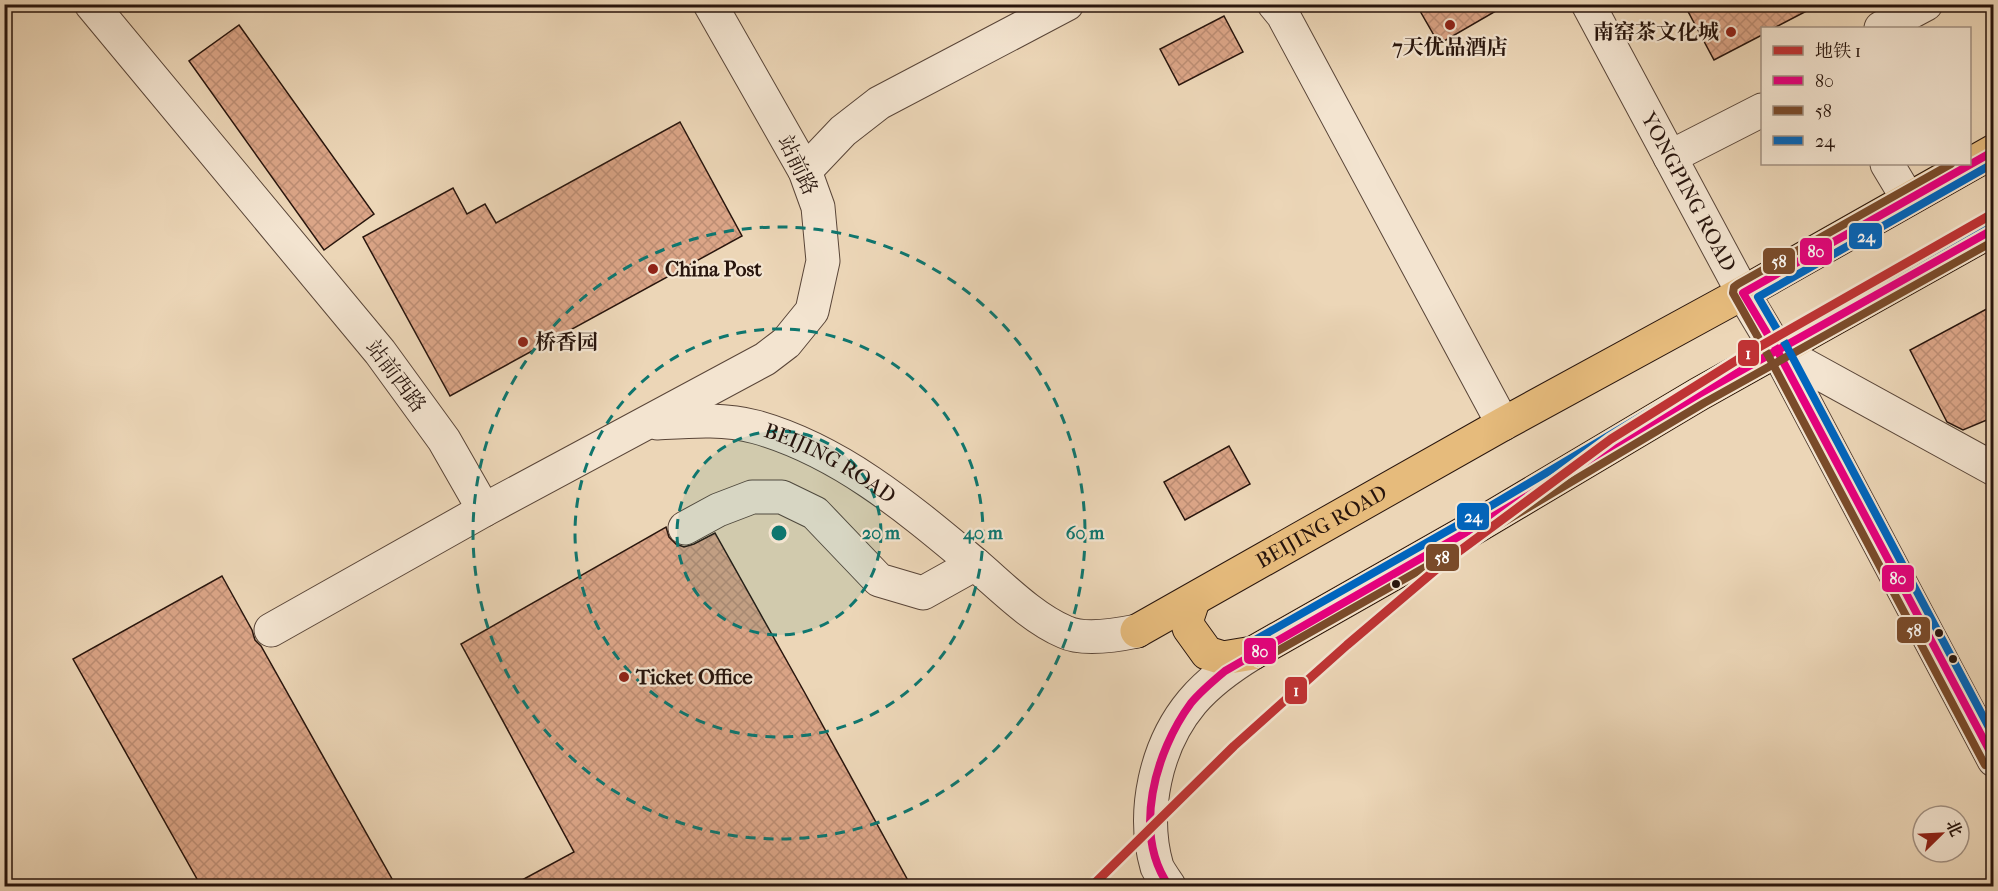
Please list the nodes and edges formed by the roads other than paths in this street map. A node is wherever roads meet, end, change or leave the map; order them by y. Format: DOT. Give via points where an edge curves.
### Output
graph roads {
  1 [pos="91,4"];
  2 [pos="710,4"];
  3 [pos="1067,4"];
  4 [pos="1274,4"];
  5 [pos="1588,4"];
  6 [pos="1926,4"];
  7 [pos="1883,27"];
  8 [pos="1761,111"];
  9 [pos="1994,151"];
  10 [pos="1670,157"];
  11 [pos="1971,164"];
  12 [pos="1888,165"];
  13 [pos="1969,165"];
  14 [pos="805,171"];
  15 [pos="1908,199"];
  16 [pos="1994,229"];
  17 [pos="1743,293"];
  18 [pos="1777,350"];
  19 [pos="644,424"];
  20 [pos="1503,424"];
  21 [pos="1994,469"];
  22 [pos="484,510"];
  23 [pos="685,528"];
  24 [pos="975,564"];
  25 [pos="1193,601"];
  26 [pos="271,630"];
  27 [pos="1137,631"];
  28 [pos="1253,653"];
  29 [pos="1994,760"];
  30 [pos="1168,886"];
  1 -- 22 [label="street, 站前西路" via="380,352 444,440"];
  2 -- 14 [label="street, 站前路"];
  3 -- 14 [label="street" via="879,103 843,131"];
  4 -- 20 [label="street"];
  5 -- 10 [label="street, YONGPING ROAD"];
  6 -- 7 [label="street"];
  8 -- 10 [label="street"];
  9 -- 11 [label="main road, BEIJING ROAD"];
  10 -- 17 [label="street, YONGPING ROAD"];
  12 -- 15 [label="street"];
  13 -- 15 [label="main road, BEIJING ROAD"];
  14 -- 19 [label="street, 站前路" via="818,207 823,261 812,311 786,343 765,359"];
  15 -- 17 [label="main road, BEIJING ROAD"];
  16 -- 18 [label="main road"];
  17 -- 18 [label="street, YONGPING ROAD"];
  17 -- 20 [label="main road, BEIJING ROAD"];
  18 -- 21 [label="street"];
  18 -- 28 [label="main road"];
  18 -- 29 [label="street, YONGPING ROAD"];
  19 -- 22 [label="street"];
  19 -- 24 [label="street, BEIJING ROAD" via="704,420 755,427 811,447 867,478"];
  20 -- 25 [label="main road, BEIJING ROAD"];
  22 -- 26 [label="street"];
  23 -- 24 [label="street" via="752,497 782,497 815,513 879,580 923,593"];
  24 -- 27 [label="street, BEIJING ROAD" via="1019,603 1067,633 1106,637"];
  25 -- 27 [label="main road, BEIJING ROAD"];
  25 -- 28 [label="main road" via="1187,618 1189,628 1207,653 1223,658"];
  28 -- 30 [label="street" via="1223,672 1191,704 1163,753 1151,812 1158,868"];
}
